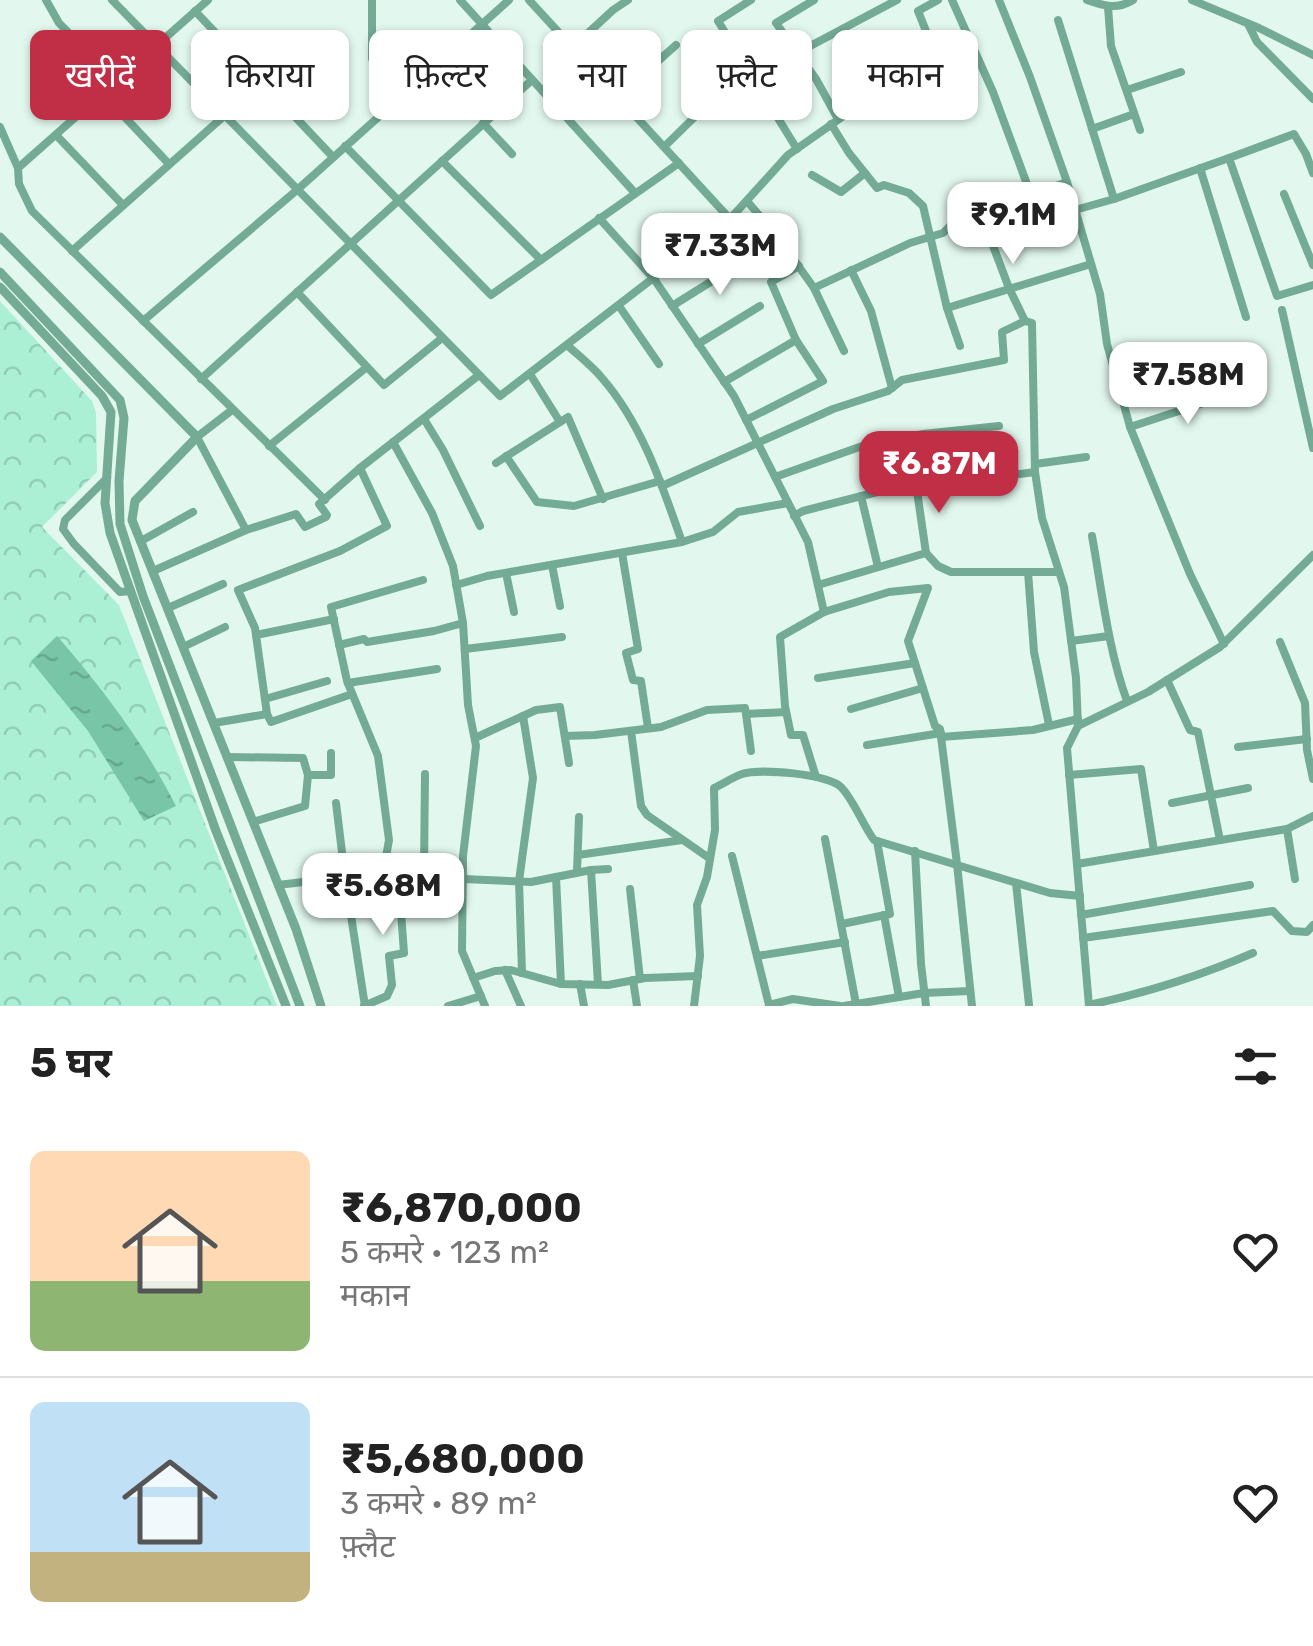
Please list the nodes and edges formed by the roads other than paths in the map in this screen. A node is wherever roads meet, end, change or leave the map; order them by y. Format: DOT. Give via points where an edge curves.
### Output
graph roads {
  1 [pos="46,0"];
  2 [pos="112,0"];
  3 [pos="208,0"];
  4 [pos="372,0"];
  5 [pos="460,0"];
  6 [pos="508,0"];
  7 [pos="628,0"];
  8 [pos="751,0"];
  9 [pos="814,0"];
  10 [pos="897,0"];
  11 [pos="913,0"];
  12 [pos="938,0"];
  13 [pos="952,0"];
  14 [pos="999,0"];
  15 [pos="1086,0"];
  16 [pos="1133,0"];
  17 [pos="1192,0"];
  18 [pos="532,1"];
  19 [pos="1108,7"];
  20 [pos="195,11"];
  21 [pos="918,11"];
  22 [pos="1058,20"];
  23 [pos="1248,23"];
  24 [pos="481,24"];
  25 [pos="66,30"];
  26 [pos="141,30"];
  27 [pos="372,30"];
  28 [pos="474,30"];
  29 [pos="557,30"];
  30 [pos="591,30"];
  31 [pos="781,30"];
  32 [pos="926,30"];
  33 [pos="966,30"];
  34 [pos="171,33"];
  35 [pos="676,45"];
  36 [pos="812,45"];
  37 [pos="1313,55"];
  38 [pos="978,56"];
  39 [pos="661,58"];
  40 [pos="171,61"];
  41 [pos="1180,72"];
  42 [pos="812,74"];
  43 [pos="532,80"];
  44 [pos="191,82"];
  45 [pos="1127,90"];
  46 [pos="543,92"];
  47 [pos="1313,98"];
  48 [pos="1134,114"];
  49 [pos="72,120"];
  50 [pos="127,120"];
  51 [pos="219,120"];
  52 [pos="228,120"];
  53 [pos="374,120"];
  54 [pos="568,120"];
  55 [pos="640,120"];
  56 [pos="692,120"];
  57 [pos="834,121"];
  58 [pos="483,123"];
  59 [pos="0,128"];
  60 [pos="1092,129"];
  61 [pos="1140,130"];
  62 [pos="56,134"];
  63 [pos="2,139"];
  64 [pos="345,146"];
  65 [pos="664,146"];
  66 [pos="796,149"];
  67 [pos="512,154"];
  68 [pos="333,158"];
  69 [pos="1228,158"];
  70 [pos="442,161"];
  71 [pos="679,163"];
  72 [pos="169,164"];
  73 [pos="18,168"];
  74 [pos="1200,168"];
  75 [pos="1312,168"];
  76 [pos="865,172"];
  77 [pos="812,175"];
  78 [pos="1067,182"];
  79 [pos="297,190"];
  80 [pos="635,192"];
  81 [pos="1284,194"];
  82 [pos="1031,195"];
  83 [pos="1114,199"];
  84 [pos="398,200"];
  85 [pos="747,201"];
  86 [pos="123,205"];
  87 [pos="1075,210"];
  88 [pos="981,214"];
  89 [pos="599,218"];
  90 [pos="730,220"];
  91 [pos="0,237"];
  92 [pos="929,238"];
  93 [pos="350,244"];
  94 [pos="72,250"];
  95 [pos="749,258"];
  96 [pos="541,260"];
  97 [pos="1091,264"];
  98 [pos="1313,265"];
  99 [pos="800,266"];
  100 [pos="851,270"];
  101 [pos="0,272"];
  102 [pos="654,279"];
  103 [pos="1313,285"];
  104 [pos="0,287"];
  105 [pos="814,288"];
  106 [pos="1008,288"];
  107 [pos="297,292"];
  108 [pos="618,306"];
  109 [pos="672,306"];
  110 [pos="760,306"];
  111 [pos="947,308"];
  112 [pos="1282,310"];
  113 [pos="1246,317"];
  114 [pos="143,321"];
  115 [pos="1025,322"];
  116 [pos="442,338"];
  117 [pos="796,340"];
  118 [pos="698,344"];
  119 [pos="567,345"];
  120 [pos="960,346"];
  121 [pos="844,352"];
  122 [pos="660,364"];
  123 [pos="367,366"];
  124 [pos="1169,368"];
  125 [pos="530,374"];
  126 [pos="479,375"];
  127 [pos="200,379"];
  128 [pos="724,382"];
  129 [pos="892,388"];
  130 [pos="1234,393"];
  131 [pos="1313,393"];
  132 [pos="1301,396"];
  133 [pos="232,410"];
  134 [pos="1181,410"];
  135 [pos="424,418"];
  136 [pos="746,420"];
  137 [pos="560,422"];
  138 [pos="999,426"];
  139 [pos="1130,426"];
  140 [pos="197,437"];
  141 [pos="393,442"];
  142 [pos="757,442"];
  143 [pos="270,446"];
  144 [pos="1313,448"];
  145 [pos="506,456"];
  146 [pos="1086,457"];
  147 [pos="496,463"];
  148 [pos="360,468"];
  149 [pos="1035,468"];
  150 [pos="775,477"];
  151 [pos="107,478"];
  152 [pos="118,482"];
  153 [pos="661,484"];
  154 [pos="916,484"];
  155 [pos="861,496"];
  156 [pos="604,499"];
  157 [pos="325,500"];
  158 [pos="135,501"];
  159 [pos="788,502"];
  160 [pos="193,512"];
  161 [pos="794,516"];
  162 [pos="480,526"];
  163 [pos="246,530"];
  164 [pos="1092,536"];
  165 [pos="141,541"];
  166 [pos="682,542"];
  167 [pos="926,553"];
  168 [pos="622,554"];
  169 [pos="1313,555"];
  170 [pos="552,565"];
  171 [pos="878,567"];
  172 [pos="153,571"];
  173 [pos="1028,572"];
  174 [pos="1058,572"];
  175 [pos="506,573"];
  176 [pos="424,580"];
  177 [pos="223,584"];
  178 [pos="456,585"];
  179 [pos="818,585"];
  180 [pos="131,591"];
  181 [pos="560,606"];
  182 [pos="168,608"];
  183 [pos="514,612"];
  184 [pos="824,612"];
  185 [pos="334,618"];
  186 [pos="463,623"];
  187 [pos="225,626"];
  188 [pos="256,635"];
  189 [pos="1110,636"];
  190 [pos="562,637"];
  191 [pos="1071,642"];
  192 [pos="1280,642"];
  193 [pos="1224,644"];
  194 [pos="340,645"];
  195 [pos="184,646"];
  196 [pos="464,649"];
  197 [pos="915,663"];
  198 [pos="437,669"];
  199 [pos="818,678"];
  200 [pos="327,680"];
  201 [pos="1167,680"];
  202 [pos="348,684"];
  203 [pos="923,688"];
  204 [pos="352,694"];
  205 [pos="265,699"];
  206 [pos="1128,701"];
  207 [pos="851,709"];
  208 [pos="786,712"];
  209 [pos="267,714"];
  210 [pos="746,714"];
  211 [pos="523,716"];
  212 [pos="1078,722"];
  213 [pos="214,723"];
  214 [pos="1049,725"];
  215 [pos="648,728"];
  216 [pos="630,730"];
  217 [pos="941,735"];
  218 [pos="564,736"];
  219 [pos="475,738"];
  220 [pos="1307,739"];
  221 [pos="867,745"];
  222 [pos="1238,747"];
  223 [pos="751,752"];
  224 [pos="331,753"];
  225 [pos="228,757"];
  226 [pos="569,763"];
  227 [pos="425,774"];
  228 [pos="308,775"];
  229 [pos="1070,775"];
  230 [pos="816,778"];
  231 [pos="1313,779"];
  232 [pos="1248,788"];
  233 [pos="1211,795"];
  234 [pos="336,802"];
  235 [pos="1172,803"];
  236 [pos="1313,816"];
  237 [pos="579,817"];
  238 [pos="253,822"];
  239 [pos="1287,828"];
  240 [pos="825,839"];
  241 [pos="682,840"];
  242 [pos="877,840"];
  243 [pos="1220,840"];
  244 [pos="915,851"];
  245 [pos="1154,851"];
  246 [pos="578,855"];
  247 [pos="732,856"];
  248 [pos="709,858"];
  249 [pos="958,864"];
  250 [pos="1077,864"];
  251 [pos="463,866"];
  252 [pos="424,869"];
  253 [pos="608,869"];
  254 [pos="591,870"];
  255 [pos="398,871"];
  256 [pos="379,872"];
  257 [pos="578,872"];
  258 [pos="345,877"];
  259 [pos="556,877"];
  260 [pos="1295,879"];
  261 [pos="463,880"];
  262 [pos="519,881"];
  263 [pos="1016,883"];
  264 [pos="278,885"];
  265 [pos="1250,885"];
  266 [pos="630,889"];
  267 [pos="1080,896"];
  268 [pos="1082,915"];
  269 [pos="884,916"];
  270 [pos="842,924"];
  271 [pos="1313,926"];
  272 [pos="1084,938"];
  273 [pos="845,942"];
  274 [pos="1253,953"];
  275 [pos="757,956"];
  276 [pos="504,970"];
  277 [pos="522,973"];
  278 [pos="698,976"];
  279 [pos="473,978"];
  280 [pos="636,980"];
  281 [pos="560,984"];
  282 [pos="580,984"];
  283 [pos="598,984"];
  284 [pos="970,990"];
  285 [pos="924,993"];
  286 [pos="481,996"];
  287 [pos="899,997"];
  288 [pos="886,1003"];
  289 [pos="856,1004"];
  290 [pos="1029,1005"];
  291 [pos="286,1006"];
  292 [pos="300,1006"];
  293 [pos="321,1006"];
  294 [pos="365,1006"];
  295 [pos="448,1006"];
  296 [pos="485,1006"];
  297 [pos="521,1006"];
  298 [pos="584,1006"];
  299 [pos="637,1006"];
  300 [pos="694,1006"];
  301 [pos="842,1006"];
  302 [pos="926,1006"];
  303 [pos="972,1006"];
  304 [pos="1089,1006"];
  1 -- 25 [label="street"];
  2 -- 26 [label="street"];
  3 -- 20 [label="street"];
  4 -- 27 [label="street"];
  5 -- 24 [label="street"];
  6 -- 24 [label="street"];
  7 -- 30 [label="street"];
  8 -- 66 [label="street" via="718,21"];
  9 -- 31 [label="street" via="776,23"];
  10 -- 36 [label="street"];
  11 -- 21 [label="street"];
  12 -- 21 [label="street"];
  13 -- 33 [label="street"];
  14 -- 78 [label="street"];
  15 -- 19 [label="street"];
  16 -- 19 [label="street"];
  17 -- 23 [label="street"];
  18 -- 29 [label="street"];
  19 -- 45 [label="street" via="1110,46"];
  20 -- 34 [label="street"];
  20 -- 68 [label="street"];
  21 -- 32 [label="street"];
  22 -- 60 [label="street"];
  23 -- 37 [label="street"];
  23 -- 47 [label="street" via="1257,42"];
  24 -- 28 [label="street"];
  24 -- 43 [label="street"];
  35 -- 39 [label="street"];
  38 -- 82 [label="street"];
  40 -- 44 [label="street"];
  41 -- 45 [label="street"];
  42 -- 57 [label="street"];
  43 -- 46 [label="street"];
  43 -- 58 [label="street"];
  45 -- 48 [label="street"];
  48 -- 60 [label="street"];
  48 -- 61 [label="street"];
  49 -- 62 [label="street"];
  50 -- 72 [label="street"];
  51 -- 72 [label="street"];
  52 -- 79 [label="street"];
  53 -- 64 [label="street"];
  54 -- 80 [label="street"];
  55 -- 65 [label="street"];
  56 -- 65 [label="street"];
  57 -- 66 [label="street"];
  57 -- 76 [label="street"];
  58 -- 67 [label="street"];
  58 -- 70 [label="street"];
  59 -- 63 [label="street"];
  60 -- 83 [label="street"];
  62 -- 73 [label="street"];
  62 -- 86 [label="street"];
  63 -- 73 [label="street"];
  64 -- 68 [label="street"];
  64 -- 84 [label="street"];
  65 -- 71 [label="street"];
  66 -- 85 [label="street"];
  68 -- 79 [label="street"];
  69 -- 74 [label="street"];
  69 -- 75 [label="street" via="1294,134"];
  69 -- 103 [label="street" via="1278,296"];
  70 -- 84 [label="street"];
  70 -- 96 [label="street"];
  71 -- 80 [label="street"];
  71 -- 90 [label="street"];
  72 -- 86 [label="street"];
  73 -- 94 [label="street" via="32,211"];
  74 -- 83 [label="street"];
  74 -- 113 [label="street"];
  76 -- 77 [label="street" via="841,192"];
  76 -- 92 [label="street" via="877,188 909,193 923,206"];
  78 -- 82 [label="street"];
  78 -- 87 [label="street"];
  79 -- 93 [label="street"];
  79 -- 114 [label="street"];
  80 -- 89 [label="street"];
  81 -- 98 [label="street"];
  82 -- 88 [label="street"];
  83 -- 87 [label="street"];
  84 -- 93 [label="street"];
  84 -- 96 [label="street" via="492,296"];
  85 -- 90 [label="street"];
  85 -- 99 [label="street"];
  86 -- 94 [label="street"];
  87 -- 97 [label="street"];
  88 -- 92 [label="street"];
  88 -- 106 [label="street"];
  89 -- 96 [label="street"];
  89 -- 102 [label="street"];
  90 -- 102 [label="street"];
  91 -- 140 [label="street"];
  92 -- 100 [label="street"];
  92 -- 111 [label="street"];
  93 -- 107 [label="street"];
  93 -- 116 [label="street"];
  94 -- 114 [label="street"];
  95 -- 109 [label="street"];
  97 -- 106 [label="street"];
  97 -- 139 [label="street"];
  99 -- 105 [label="street"];
  99 -- 117 [label="street" via="771,282"];
  100 -- 105 [label="street"];
  100 -- 129 [label="street" via="872,311"];
  101 -- 152 [label="street" via="120,400"];
  102 -- 108 [label="street"];
  102 -- 109 [label="street"];
  104 -- 151 [label="street" via="111,412"];
  105 -- 121 [label="street"];
  106 -- 111 [label="street"];
  106 -- 115 [label="street"];
  107 -- 123 [label="street"];
  107 -- 127 [label="street"];
  108 -- 119 [label="street"];
  108 -- 122 [label="street"];
  109 -- 118 [label="street"];
  110 -- 118 [label="street"];
  111 -- 120 [label="street"];
  112 -- 132 [label="street"];
  114 -- 127 [label="street"];
  115 -- 129 [label="street" via="1002,332 1004,360 902,380"];
  115 -- 149 [label="street" via="1032,323"];
  116 -- 123 [label="street" via="384,385"];
  116 -- 126 [label="street"];
  117 -- 128 [label="street"];
  117 -- 136 [label="street" via="823,382"];
  118 -- 128 [label="street"];
  119 -- 125 [label="street"];
  119 -- 153 [label="street" via="626,410"];
  123 -- 143 [label="street"];
  124 -- 134 [label="street"];
  125 -- 126 [label="street" via="500,396"];
  125 -- 137 [label="street"];
  126 -- 135 [label="street"];
  127 -- 133 [label="street"];
  128 -- 136 [label="street"];
  129 -- 142 [label="street"];
  130 -- 134 [label="street"];
  131 -- 132 [label="street"];
  132 -- 144 [label="street"];
  133 -- 140 [label="street"];
  133 -- 143 [label="street"];
  134 -- 139 [label="street"];
  135 -- 141 [label="street"];
  135 -- 162 [label="street"];
  136 -- 142 [label="street"];
  137 -- 145 [label="street"];
  137 -- 156 [label="street" via="568,417"];
  138 -- 150 [label="street" via="864,446"];
  139 -- 193 [label="street"];
  140 -- 158 [label="street"];
  140 -- 163 [label="street"];
  141 -- 148 [label="street"];
  141 -- 178 [label="street" via="432,513"];
  142 -- 150 [label="street"];
  142 -- 153 [label="street"];
  143 -- 157 [label="street"];
  145 -- 147 [label="street"];
  145 -- 156 [label="street" via="537,502 574,506"];
  146 -- 149 [label="street"];
  148 -- 157 [label="street"];
  148 -- 188 [label="street" via="387,526 238,590"];
  149 -- 154 [label="street"];
  149 -- 174 [label="street"];
  150 -- 159 [label="street"];
  151 -- 152 [label="street"];
  151 -- 180 [label="street" via="110,533"];
  151 -- 180 [label="street" via="63,529 110,583"];
  152 -- 158 [label="street"];
  152 -- 292 [label="street" via="120,524 143,596"];
  153 -- 156 [label="street"];
  153 -- 166 [label="street"];
  154 -- 155 [label="street"];
  154 -- 167 [label="street"];
  155 -- 161 [label="street"];
  155 -- 171 [label="street"];
  157 -- 163 [label="street" via="319,504 326,517 305,527 296,514"];
  158 -- 165 [label="street" via="132,520"];
  159 -- 161 [label="street"];
  159 -- 166 [label="street" via="738,512 713,532"];
  160 -- 165 [label="street"];
  161 -- 179 [label="street"];
  163 -- 172 [label="street"];
  164 -- 189 [label="street"];
  165 -- 172 [label="street"];
  166 -- 168 [label="street"];
  167 -- 171 [label="street"];
  167 -- 173 [label="street" via="951,572"];
  168 -- 170 [label="street"];
  168 -- 215 [label="street" via="638,649 626,653 633,680 641,681"];
  169 -- 193 [label="street"];
  170 -- 175 [label="street"];
  170 -- 181 [label="street"];
  171 -- 179 [label="street"];
  172 -- 182 [label="street"];
  173 -- 174 [label="street"];
  173 -- 214 [label="street"];
  174 -- 191 [label="street"];
  175 -- 178 [label="street"];
  175 -- 183 [label="street"];
  176 -- 185 [label="street" via="332,607"];
  177 -- 182 [label="street"];
  178 -- 186 [label="street"];
  179 -- 184 [label="street"];
  180 -- 291 [label="street"];
  182 -- 195 [label="street"];
  184 -- 197 [label="street" via="928,588 908,641"];
  184 -- 208 [label="street" via="780,637"];
  185 -- 188 [label="street"];
  185 -- 194 [label="street"];
  186 -- 194 [label="street"];
  186 -- 196 [label="street"];
  187 -- 195 [label="street"];
  188 -- 205 [label="street"];
  189 -- 191 [label="street"];
  189 -- 206 [label="street"];
  190 -- 196 [label="street"];
  191 -- 212 [label="street"];
  192 -- 220 [label="street" via="1306,703"];
  193 -- 201 [label="street"];
  194 -- 202 [label="street"];
  195 -- 213 [label="street"];
  196 -- 219 [label="street"];
  197 -- 199 [label="street"];
  197 -- 203 [label="street"];
  198 -- 202 [label="street"];
  200 -- 205 [label="street"];
  201 -- 206 [label="street"];
  201 -- 233 [label="street" via="1190,730 1198,732"];
  202 -- 204 [label="street"];
  203 -- 207 [label="street"];
  203 -- 217 [label="street"];
  204 -- 209 [label="street" via="271,722"];
  204 -- 256 [label="street" via="378,756 389,840"];
  205 -- 209 [label="street"];
  206 -- 212 [label="street"];
  208 -- 210 [label="street"];
  208 -- 230 [label="street" via="790,735 803,735"];
  209 -- 213 [label="street"];
  210 -- 215 [label="street" via="745,708 706,710"];
  210 -- 223 [label="street"];
  211 -- 218 [label="street" via="560,707"];
  211 -- 219 [label="street"];
  211 -- 262 [label="street" via="533,778"];
  212 -- 214 [label="street"];
  212 -- 229 [label="street" via="1067,748"];
  213 -- 225 [label="street"];
  214 -- 217 [label="street"];
  215 -- 216 [label="street"];
  216 -- 218 [label="street"];
  216 -- 241 [label="street" via="641,806"];
  217 -- 221 [label="street"];
  217 -- 249 [label="street"];
  218 -- 226 [label="street"];
  219 -- 251 [label="street"];
  220 -- 222 [label="street"];
  220 -- 231 [label="street"];
  224 -- 228 [label="street" via="331,775"];
  225 -- 228 [label="street" via="303,758"];
  225 -- 238 [label="street"];
  227 -- 252 [label="street"];
  228 -- 238 [label="street" via="306,806"];
  229 -- 245 [label="street" via="1141,768"];
  229 -- 250 [label="street"];
  230 -- 242 [label="street" via="844,790"];
  230 -- 248 [label="street" via="764,771 714,788"];
  232 -- 233 [label="street"];
  233 -- 235 [label="street"];
  233 -- 243 [label="street"];
  234 -- 258 [label="street"];
  236 -- 239 [label="street"];
  237 -- 246 [label="street"];
  238 -- 264 [label="street"];
  239 -- 243 [label="street"];
  239 -- 260 [label="street"];
  240 -- 270 [label="street"];
  241 -- 246 [label="street"];
  241 -- 248 [label="street"];
  242 -- 244 [label="street"];
  242 -- 269 [label="street" via="890,914"];
  243 -- 245 [label="street"];
  244 -- 249 [label="street"];
  244 -- 285 [label="street"];
  245 -- 250 [label="street"];
  246 -- 257 [label="street"];
  247 -- 275 [label="street"];
  248 -- 278 [label="street" via="697,905"];
  249 -- 263 [label="street"];
  249 -- 284 [label="street"];
  250 -- 267 [label="street"];
  251 -- 252 [label="street"];
  251 -- 261 [label="street"];
  252 -- 255 [label="street"];
  253 -- 254 [label="street"];
  254 -- 257 [label="street"];
  254 -- 283 [label="street"];
  255 -- 256 [label="street"];
  255 -- 294 [label="street" via="404,954 389,956 387,996"];
  256 -- 258 [label="street"];
  257 -- 259 [label="street"];
  258 -- 264 [label="street"];
  258 -- 294 [label="street"];
  259 -- 262 [label="street"];
  259 -- 281 [label="street"];
  261 -- 262 [label="street"];
  261 -- 279 [label="street" via="462,951"];
  262 -- 277 [label="street"];
  263 -- 267 [label="street"];
  263 -- 290 [label="street"];
  264 -- 293 [label="street"];
  265 -- 268 [label="street"];
  266 -- 280 [label="street"];
  267 -- 268 [label="street"];
  268 -- 272 [label="street"];
  269 -- 270 [label="street"];
  269 -- 287 [label="street"];
  270 -- 273 [label="street"];
  271 -- 272 [label="street" via="1292,931 1273,910"];
  272 -- 304 [label="street"];
  273 -- 275 [label="street"];
  273 -- 289 [label="street"];
  274 -- 304 [label="street"];
  275 -- 301 [label="street" via="769,1005 792,1000"];
  276 -- 277 [label="street"];
  276 -- 279 [label="street"];
  276 -- 297 [label="street"];
  277 -- 281 [label="street"];
  278 -- 280 [label="street"];
  278 -- 300 [label="street"];
  279 -- 286 [label="street"];
  280 -- 283 [label="street"];
  280 -- 299 [label="street"];
  281 -- 282 [label="street"];
  282 -- 283 [label="street"];
  282 -- 298 [label="street"];
  284 -- 285 [label="street"];
  284 -- 303 [label="street"];
  285 -- 287 [label="street"];
  285 -- 302 [label="street"];
  286 -- 295 [label="street"];
  286 -- 296 [label="street"];
  287 -- 288 [label="street"];
  288 -- 289 [label="street"];
  289 -- 301 [label="street"];
}
